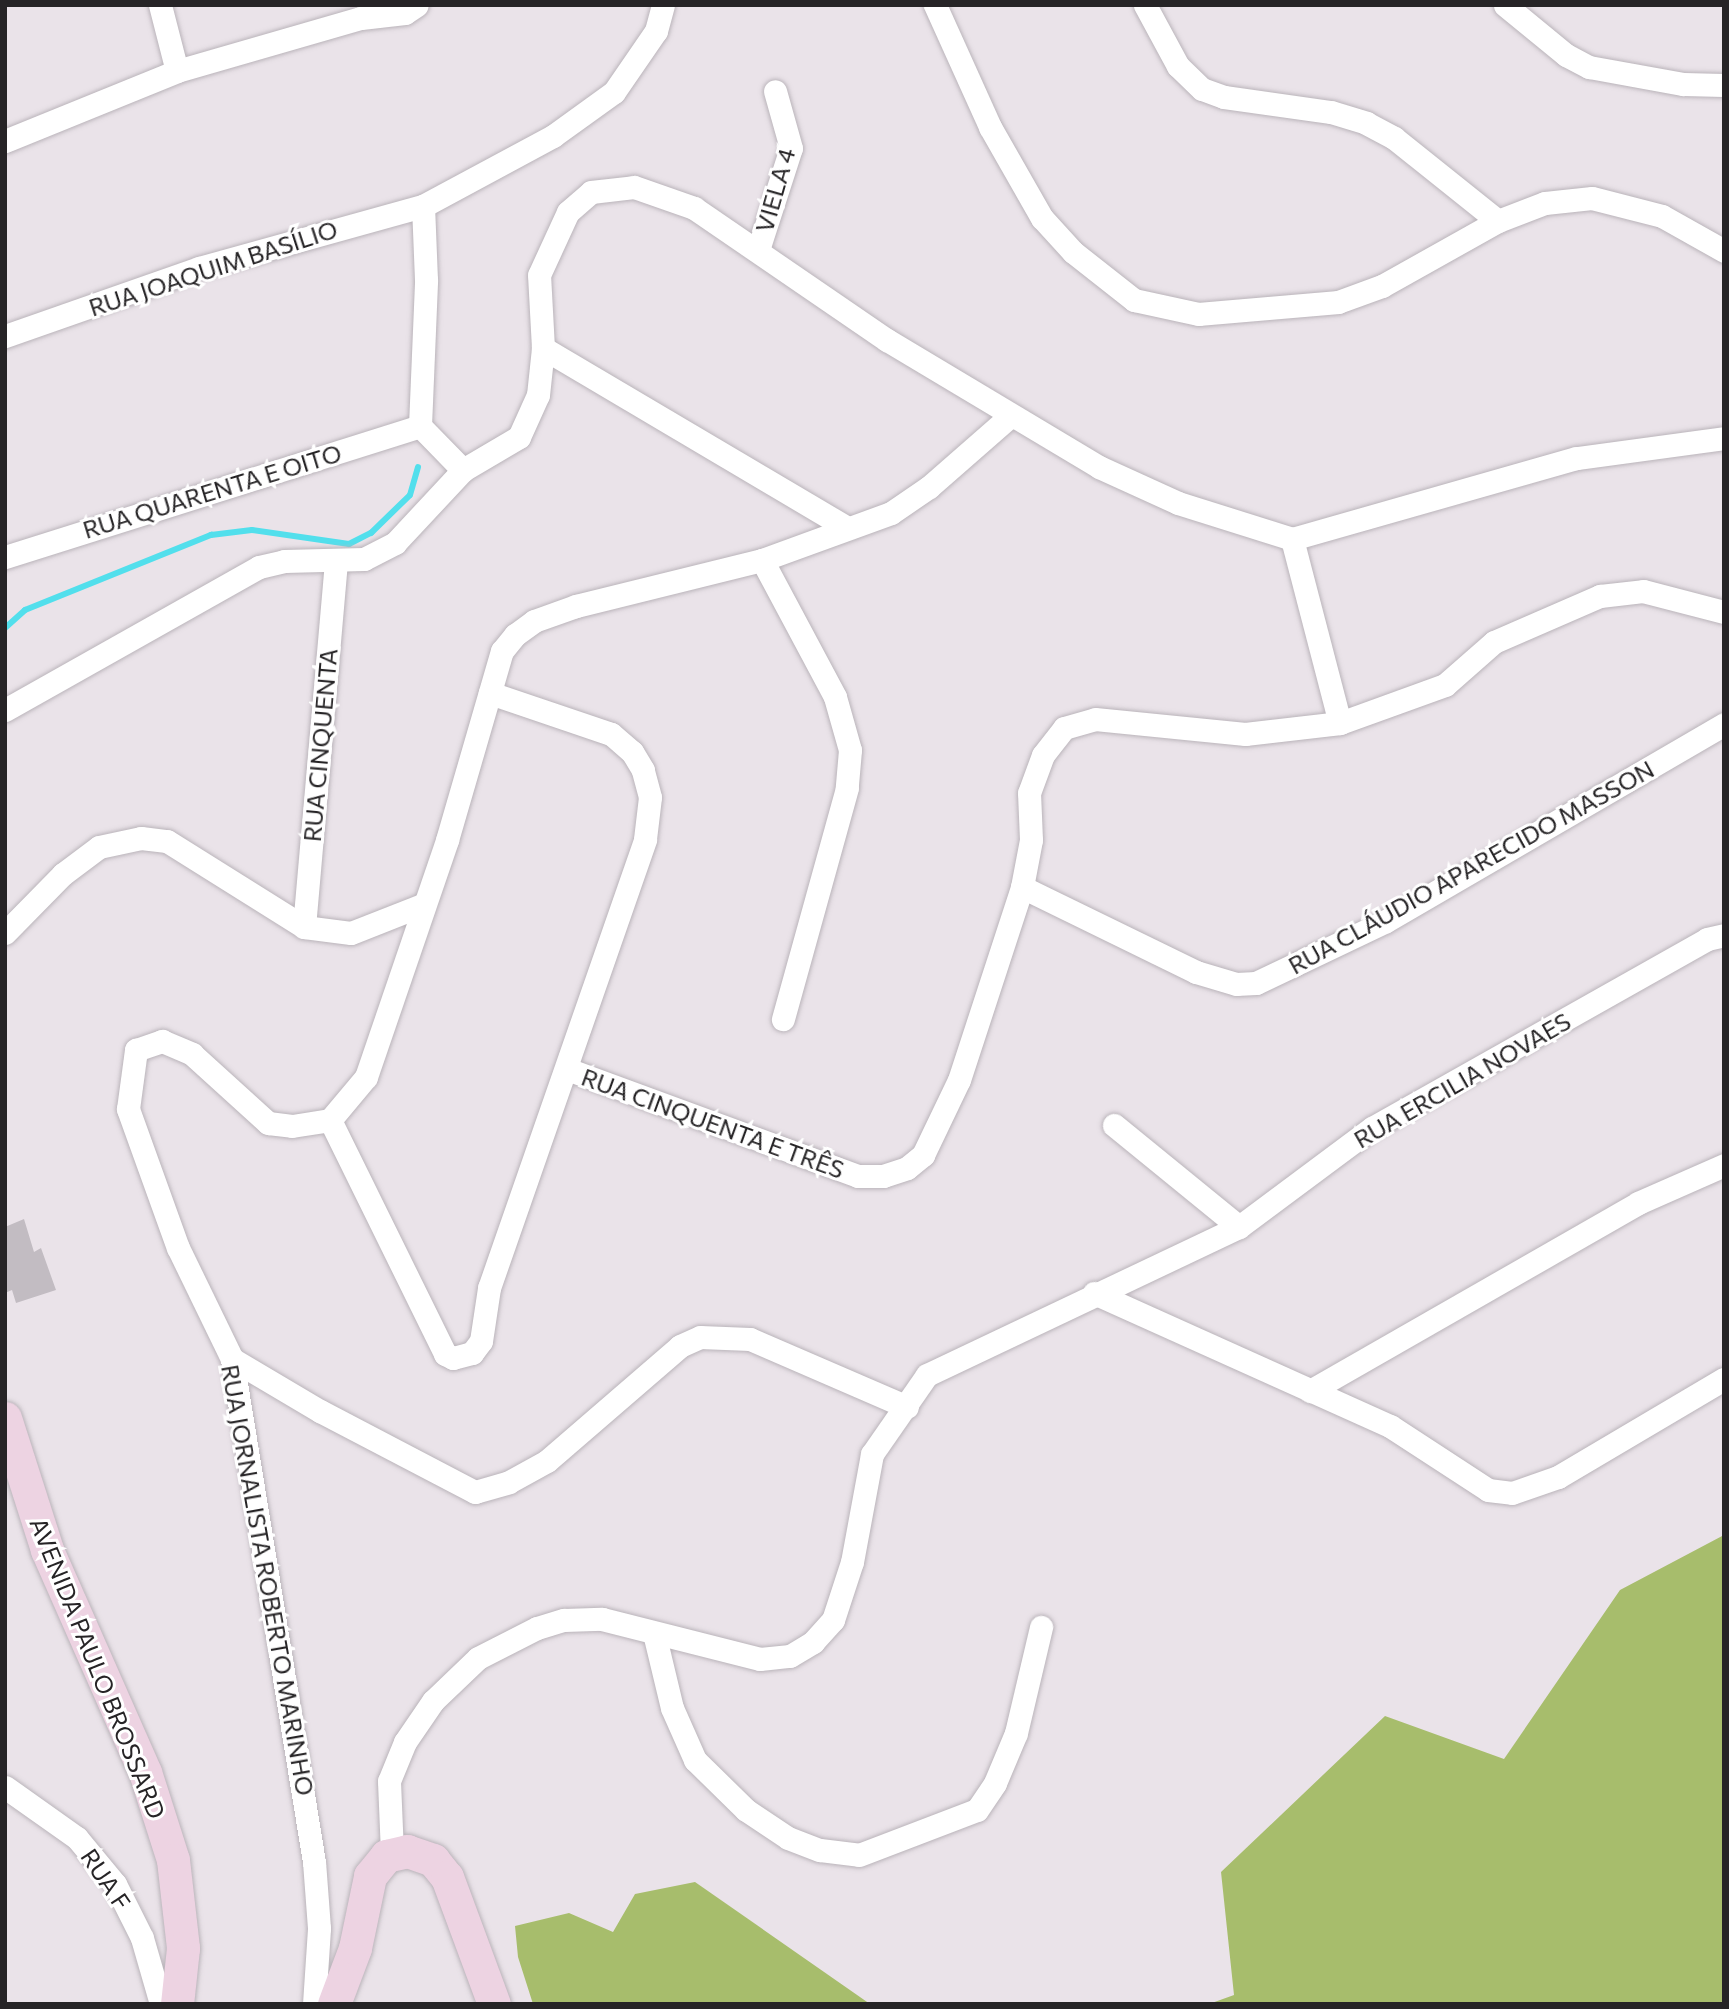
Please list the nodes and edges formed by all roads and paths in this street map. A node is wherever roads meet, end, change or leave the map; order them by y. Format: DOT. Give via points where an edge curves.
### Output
graph roads {
  1 [pos="160,5"];
  2 [pos="417,5"];
  3 [pos="663,5"];
  4 [pos="935,5"];
  5 [pos="1145,5"];
  6 [pos="1505,5"];
  7 [pos="359,12"];
  8 [pos="177,71"];
  9 [pos="1724,86"];
  10 [pos="775,91"];
  11 [pos="5,141"];
  12 [pos="423,206"];
  13 [pos="1498,221"];
  14 [pos="758,250"];
  15 [pos="1724,251"];
  16 [pos="5,336"];
  17 [pos="543,348"];
  18 [pos="1010,416"];
  19 [pos="420,426"];
  20 [pos="1724,438"];
  21 [pos="463,470"];
  22 [pos="844,526"];
  23 [pos="1292,539"];
  24 [pos="5,557"];
  25 [pos="762,560"];
  26 [pos="337,563"];
  27 [pos="1724,612"];
  28 [pos="490,693"];
  29 [pos="5,710"];
  30 [pos="1340,723"];
  31 [pos="1724,724"];
  32 [pos="1022,887"];
  33 [pos="422,905"];
  34 [pos="304,927"];
  35 [pos="5,933"];
  36 [pos="1724,935"];
  37 [pos="783,1019"];
  38 [pos="567,1069"];
  39 [pos="330,1120"];
  40 [pos="1114,1125"];
  41 [pos="1724,1165"];
  42 [pos="1239,1227"];
  43 [pos="1094,1293"];
  44 [pos="232,1359"];
  45 [pos="1724,1379"];
  46 [pos="1310,1391"];
  47 [pos="907,1407"];
  48 [pos="5,1418"];
  49 [pos="1041,1627"];
  50 [pos="654,1633"];
  51 [pos="5,1787"];
  52 [pos="392,1853"];
  53 [pos="161,2004"];
  54 [pos="177,2004"];
  55 [pos="314,2004"];
  56 [pos="334,2004"];
  57 [pos="494,2004"];
  1 -- 8 [label="street"];
  2 -- 7 [label="street" via="405,13"];
  3 -- 12 [label="street, RUA JOAQUIM BASÍLIO" via="656,31 614,92 553,136"];
  4 -- 13 [label="street" via="990,127 1042,218 1073,252 1134,300 1198,314 1338,302 1392,281"];
  5 -- 13 [label="street" via="1178,66 1202,89 1224,97 1331,112 1366,123 1394,138"];
  6 -- 9 [label="street" via="1566,55 1589,66 1670,83"];
  7 -- 8 [label="street"];
  8 -- 11 [label="street"];
  10 -- 14 [label="street, VIELA 4" via="791,149"];
  12 -- 16 [label="street, RUA JOAQUIM BASÍLIO" via="199,268"];
  12 -- 19 [label="street" via="426,280"];
  13 -- 15 [label="street" via="1545,203 1592,198 1662,216"];
  14 -- 17 [label="street" via="704,214 658,192 634,187 591,192 568,212 539,275"];
  14 -- 18 [label="street" via="887,340"];
  17 -- 21 [label="street" via="538,395 519,437"];
  17 -- 22 [label="street"];
  18 -- 22 [label="street" via="904,505"];
  18 -- 23 [label="street" via="1099,467 1178,503"];
  19 -- 21 [label="street"];
  19 -- 24 [label="street, RUA QUARENTA E OITO"];
  20 -- 23 [label="street" via="1577,458"];
  21 -- 26 [label="street" via="395,543 364,559"];
  22 -- 25 [label="street"];
  23 -- 30 [label="street"];
  25 -- 28 [label="street" via="534,621 502,651"];
  25 -- 37 [label="street" via="835,697 850,750 848,788"];
  26 -- 29 [label="street" via="284,561 259,567"];
  26 -- 34 [label="street, RUA CINQUENTA"];
  27 -- 30 [label="street" via="1643,591 1600,596 1494,642 1445,685"];
  28 -- 33 [label="street"];
  28 -- 38 [label="street, RUA CINQUENTA E TRÊS" via="611,734 638,761 650,797 645,839"];
  30 -- 32 [label="street" via="1245,734 1096,719 1064,728 1043,755 1029,793 1031,840"];
  31 -- 32 [label="street, RUA CLÁUDIO APARECIDO MASSON" via="1386,921 1256,983 1236,984 1196,972"];
  32 -- 38 [label="street, RUA CINQUENTA E TRÊS" via="959,1080 923,1155 907,1168 883,1176 858,1176"];
  33 -- 34 [label="street" via="351,933"];
  33 -- 39 [label="street" via="366,1077"];
  34 -- 35 [label="street" via="167,841 141,838 99,847 63,874"];
  36 -- 42 [label="street, RUA ERCILIA NOVAES" via="1707,939 1372,1128"];
  38 -- 39 [label="street" via="489,1288 481,1340 463,1357 445,1354"];
  39 -- 44 [label="street, RUA JORNALISTA ROBERTO MARINHO" via="292,1126 268,1123 192,1054 162,1041 136,1050 128,1109 178,1248"];
  40 -- 42 [label="street"];
  41 -- 46 [label="street" via="1637,1203"];
  42 -- 43 [label="street, RUA ERCILIA NOVAES"];
  43 -- 46 [label="street"];
  43 -- 47 [label="street, RUA ERCILIA NOVAES" via="927,1375"];
  44 -- 47 [label="street" via="320,1412 475,1492 509,1482 547,1461 680,1346 700,1337 750,1339"];
  44 -- 55 [label="street, RUA JORNALISTA ROBERTO MARINHO" via="314,1862 319,1928"];
  45 -- 46 [label="street" via="1558,1476 1512,1493 1488,1490 1390,1426"];
  47 -- 50 [label="street, RUA ERCILIA NOVAES" via="872,1454 852,1562 833,1620 813,1642 790,1656 760,1659"];
  48 -- 54 [label="main road, AVENIDA PAULO BROSSARD" via="47,1550 145,1772 173,1860 183,1948"];
  49 -- 50 [label="street" via="1016,1733 995,1783 977,1810 859,1855 820,1850 788,1838 746,1810 695,1760 672,1708"];
  50 -- 52 [label="street, RUA ERCILIA NOVAES" via="602,1619 564,1620 537,1628 478,1658 433,1701 405,1742 389,1781"];
  51 -- 53 [label="street, RUA F" via="77,1838 115,1884 142,1938"];
  52 -- 56 [label="main road" via="377,1865 364,1889 355,1948"];
  52 -- 57 [label="main road" via="422,1854 447,1877"];
}
